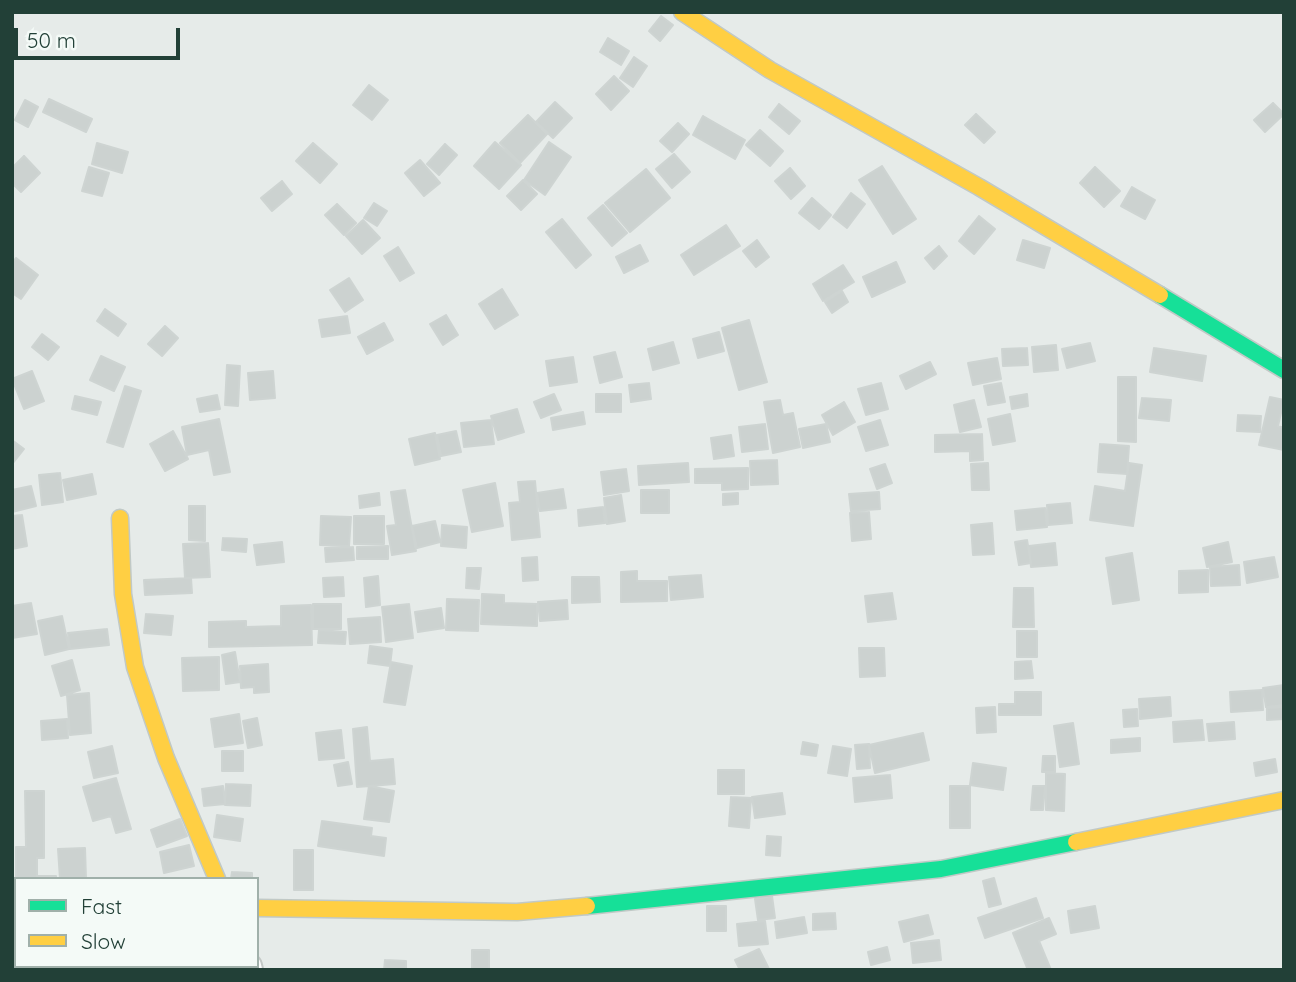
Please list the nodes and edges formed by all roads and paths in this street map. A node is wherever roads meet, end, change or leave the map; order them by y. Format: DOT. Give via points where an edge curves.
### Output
graph roads {
  1 [pos="682,12"];
  2 [pos="1284,370"];
  3 [pos="120,518"];
  4 [pos="1284,800"];
  5 [pos="215,877"];
  6 [pos="259,908"];
  1 -- 2 [label="street" via="770,70 979,187"];
  3 -- 5 [label="street" via="123,594 135,667"];
  4 -- 6 [label="street" via="941,869 690,896 517,912"];
}
